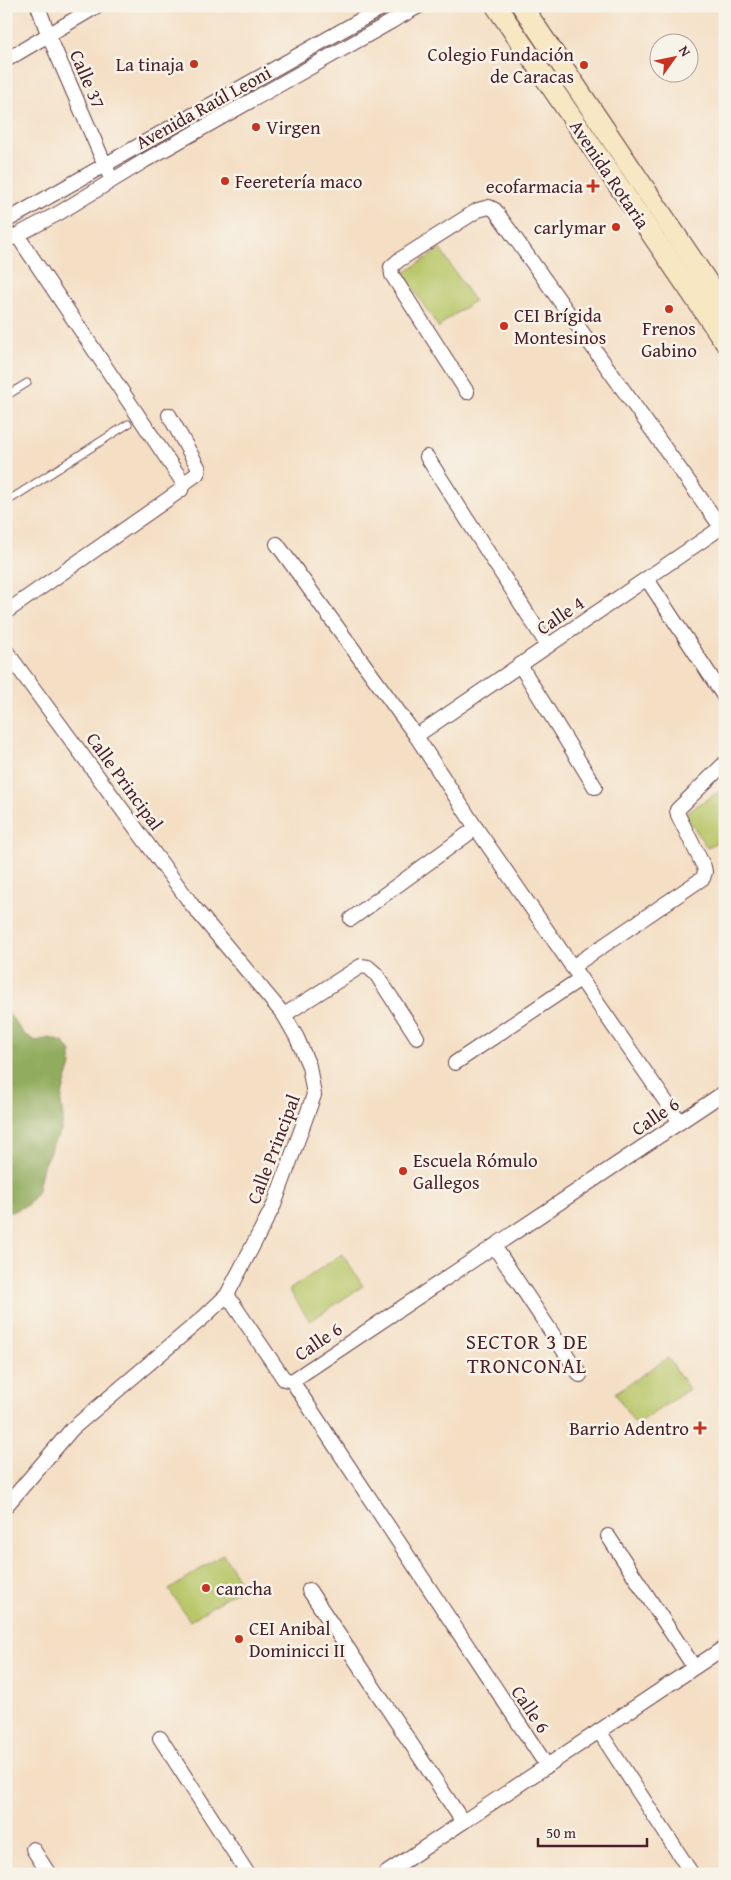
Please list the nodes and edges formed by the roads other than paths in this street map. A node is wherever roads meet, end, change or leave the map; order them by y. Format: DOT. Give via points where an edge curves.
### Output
graph roads {
  1 [pos="38,6"];
  2 [pos="97,6"];
  3 [pos="385,6"];
  4 [pos="419,6"];
  5 [pos="496,6"];
  6 [pos="522,6"];
  7 [pos="48,34"];
  8 [pos="6,60"];
  9 [pos="105,166"];
  10 [pos="112,180"];
  11 [pos="6,221"];
  12 [pos="12,238"];
  13 [pos="725,308"];
  14 [pos="725,342"];
  15 [pos="27,382"];
  16 [pos="467,392"];
  17 [pos="6,396"];
  18 [pos="169,415"];
  19 [pos="128,424"];
  20 [pos="427,457"];
  21 [pos="183,484"];
  22 [pos="6,502"];
  23 [pos="723,526"];
  24 [pos="277,544"];
  25 [pos="647,579"];
  26 [pos="6,612"];
  27 [pos="548,646"];
  28 [pos="6,651"];
  29 [pos="520,665"];
  30 [pos="725,698"];
  31 [pos="416,736"];
  32 [pos="725,763"];
  33 [pos="595,787"];
  34 [pos="476,828"];
  35 [pos="351,919"];
  36 [pos="572,967"];
  37 [pos="580,979"];
  38 [pos="284,1015"];
  39 [pos="417,1037"];
  40 [pos="455,1063"];
  41 [pos="725,1092"];
  42 [pos="680,1122"];
  43 [pos="494,1246"];
  44 [pos="227,1295"];
  45 [pos="580,1375"];
  46 [pos="292,1381"];
  47 [pos="6,1506"];
  48 [pos="608,1536"];
  49 [pos="309,1590"];
  50 [pos="725,1647"];
  51 [pos="694,1667"];
  52 [pos="598,1730"];
  53 [pos="160,1738"];
  54 [pos="547,1766"];
  55 [pos="463,1822"];
  56 [pos="33,1849"];
  57 [pos="393,1872"];
  58 [pos="49,1874"];
  59 [pos="248,1874"];
  60 [pos="692,1874"];
  1 -- 7 [label="street, Calle 37"];
  2 -- 7 [label="street"];
  3 -- 9 [label="street, Avenida Raúl Leoni"];
  4 -- 10 [label="street, Avenida Raúl Leoni"];
  5 -- 14 [label="street, Avenida Rotaria"];
  6 -- 13 [label="street, Avenida Rotaria"];
  7 -- 8 [label="street"];
  7 -- 9 [label="street, Calle 37"];
  9 -- 10 [label="street, Calle 37"];
  9 -- 11 [label="street, Avenida Raúl Leoni"];
  10 -- 12 [label="street, Avenida Raúl Leoni"];
  12 -- 21 [label="street"];
  15 -- 17 [label="lane"];
  16 -- 23 [label="street" via="392,275 392,268 399,260 478,210 489,207 495,210"];
  18 -- 21 [label="street" via="199,469"];
  19 -- 22 [label="lane"];
  20 -- 27 [label="street"];
  21 -- 26 [label="street" via="181,490"];
  23 -- 25 [label="street, Calle 4"];
  24 -- 31 [label="street"];
  25 -- 27 [label="street, Calle 4"];
  25 -- 30 [label="street"];
  27 -- 29 [label="street, Calle 4"];
  28 -- 38 [label="street, Calle Principal" via="192,905"];
  29 -- 31 [label="street, Calle 4"];
  29 -- 33 [label="street"];
  31 -- 34 [label="street"];
  32 -- 36 [label="street" via="677,810 706,872 702,878"];
  34 -- 35 [label="street"];
  34 -- 36 [label="street"];
  36 -- 37 [label="street"];
  37 -- 40 [label="street"];
  37 -- 42 [label="street"];
  38 -- 39 [label="street" via="361,966 368,967 376,974"];
  38 -- 44 [label="street, Calle Principal" via="309,1066 314,1096 274,1205"];
  41 -- 42 [label="street, Calle 6"];
  42 -- 43 [label="street, Calle 6"];
  43 -- 45 [label="street"];
  43 -- 46 [label="street, Calle 6"];
  44 -- 46 [label="street" via="284,1379"];
  44 -- 47 [label="street, Calle Principal" via="72,1429"];
  46 -- 54 [label="street, Calle 6"];
  48 -- 51 [label="street"];
  49 -- 55 [label="street"];
  50 -- 51 [label="street"];
  51 -- 52 [label="street"];
  52 -- 54 [label="street"];
  52 -- 60 [label="street"];
  53 -- 59 [label="street"];
  54 -- 55 [label="street"];
  55 -- 57 [label="street"];
  56 -- 58 [label="street"];
}
